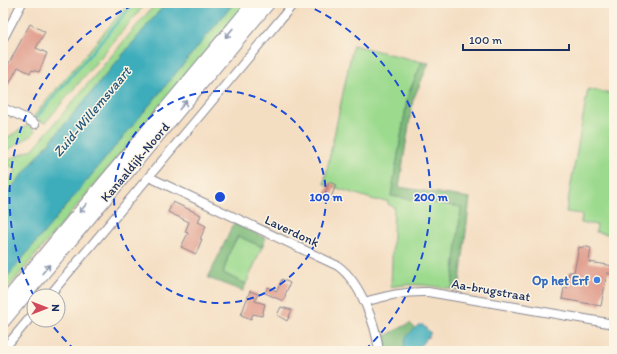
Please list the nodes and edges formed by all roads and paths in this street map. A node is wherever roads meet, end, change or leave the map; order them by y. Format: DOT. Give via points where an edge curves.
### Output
graph roads {
  1 [pos="22,3"];
  2 [pos="254,3"];
  3 [pos="268,3"];
  4 [pos="294,3"];
  5 [pos="3,39"];
  6 [pos="3,108"];
  7 [pos="35,124"];
  8 [pos="149,177"];
  9 [pos="56,288"];
  10 [pos="364,302"];
  11 [pos="3,305"];
  12 [pos="3,321"];
  13 [pos="26,323"];
  14 [pos="614,324"];
  15 [pos="3,350"];
  16 [pos="379,351"];
  1 -- 5 [label="street"];
  2 -- 11 [label="highway, Kanaaldijk-Noord, one-way"];
  12 -- 3 [label="highway, Kanaaldijk-Noord, one-way"];
  4 -- 8 [label="street, Kanaaldijk-Noord"];
  6 -- 7 [label="street"];
  8 -- 9 [label="street, Kanaaldijk-Noord"];
  8 -- 10 [label="street, Laverdonk" via="338,266 353,281"];
  10 -- 14 [label="street, Aa-brugstraat" via="396,293 428,292"];
  10 -- 16 [label="street, Laverdonk" via="375,328"];
  13 -- 15 [label="street"];
}
